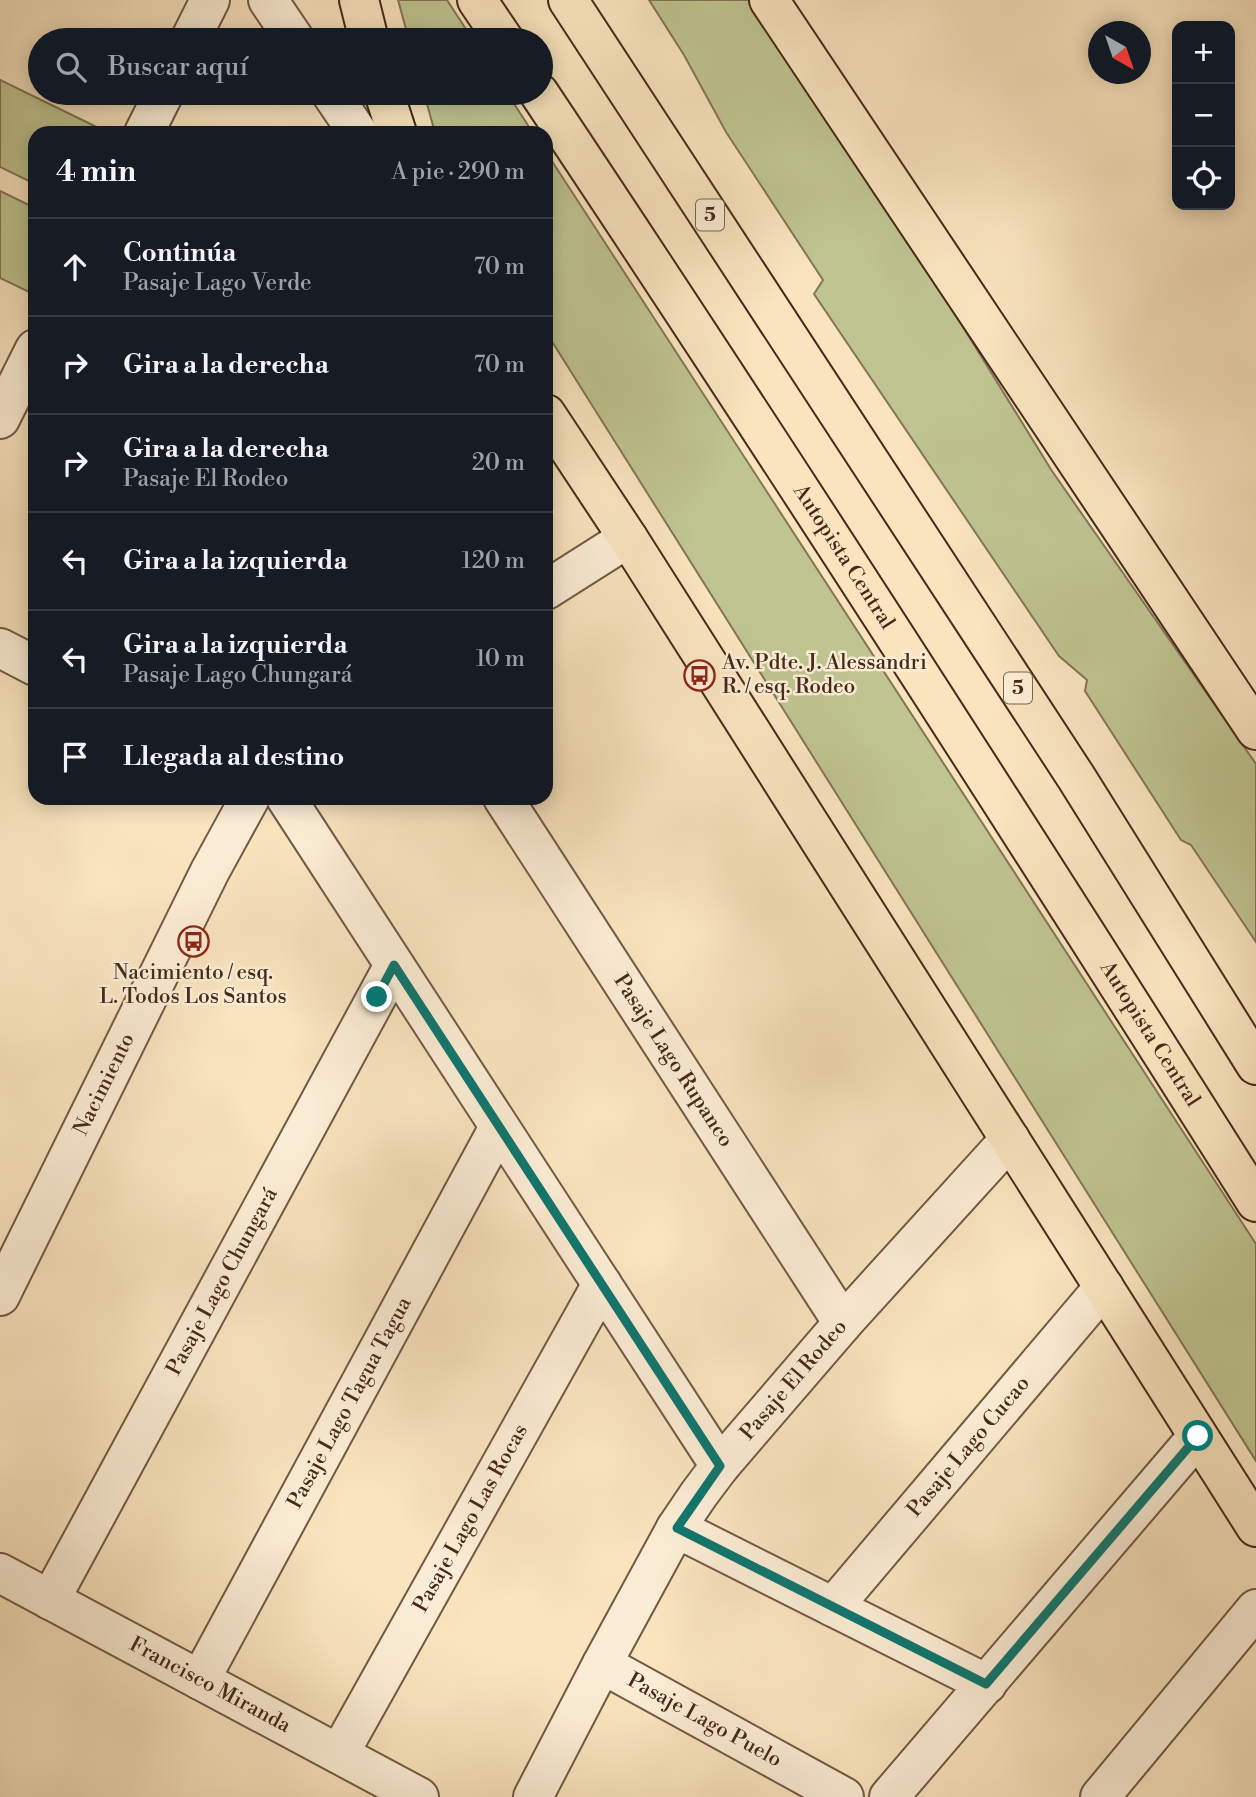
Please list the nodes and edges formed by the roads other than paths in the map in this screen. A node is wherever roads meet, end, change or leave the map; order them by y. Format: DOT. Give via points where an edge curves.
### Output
graph roads {
  1 [pos="210,0"];
  2 [pos="268,0"];
  3 [pos="359,0"];
  4 [pos="477,0"];
  5 [pos="568,0"];
  6 [pos="593,0"];
  7 [pos="769,0"];
  8 [pos="196,28"];
  9 [pos="287,28"];
  10 [pos="366,28"];
  11 [pos="496,28"];
  12 [pos="158,105"];
  13 [pos="339,105"];
  14 [pos="388,105"];
  15 [pos="548,105"];
  16 [pos="645,116"];
  17 [pos="148,126"];
  18 [pos="352,126"];
  19 [pos="395,126"];
  20 [pos="28,363"];
  21 [pos="0,419"];
  22 [pos="553,425"];
  23 [pos="628,538"];
  24 [pos="553,586"];
  25 [pos="0,648"];
  26 [pos="28,662"];
  27 [pos="1256,730"];
  28 [pos="246,805"];
  29 [pos="291,805"];
  30 [pos="508,805"];
  31 [pos="394,965"];
  32 [pos="1256,1065"];
  33 [pos="499,1127"];
  34 [pos="1010,1139"];
  35 [pos="1256,1202"];
  36 [pos="602,1284"];
  37 [pos="1104,1287"];
  38 [pos="0,1296"];
  39 [pos="843,1323"];
  40 [pos="1198,1436"];
  41 [pos="720,1466"];
  42 [pos="1256,1527"];
  43 [pos="677,1528"];
  44 [pos="0,1573"];
  45 [pos="50,1600"];
  46 [pos="833,1607"];
  47 [pos="1256,1609"];
  48 [pos="602,1664"];
  49 [pos="200,1680"];
  50 [pos="986,1684"];
  51 [pos="339,1754"];
  52 [pos="419,1797"];
  53 [pos="533,1797"];
  54 [pos="844,1797"];
  55 [pos="889,1797"];
  56 [pos="1100,1797"];
  1 -- 8 [label="street"];
  2 -- 9 [label="street"];
  3 -- 10 [label="main road"];
  4 -- 11 [label="main road"];
  5 -- 16 [label="main road, 5"];
  6 -- 16 [label="main road"];
  7 -- 27 [label="main road"];
  12 -- 17 [label="street"];
  13 -- 18 [label="street"];
  14 -- 19 [label="main road"];
  15 -- 35 [label="main road, Autopista Central" via="805,494"];
  16 -- 32 [label="main road, 5" via="1076,777"];
  20 -- 21 [label="street"];
  22 -- 23 [label="main road"];
  23 -- 24 [label="street"];
  23 -- 34 [label="main road"];
  25 -- 26 [label="street"];
  28 -- 38 [label="street, Nacimiento"];
  29 -- 31 [label="street"];
  30 -- 39 [label="street, Pasaje Lago Rupanco"];
  31 -- 33 [label="street"];
  31 -- 45 [label="street, Pasaje Lago Chungará"];
  33 -- 36 [label="street"];
  33 -- 49 [label="street, Pasaje Lago Tagua Tagua"];
  34 -- 37 [label="main road"];
  34 -- 39 [label="street, Pasaje El Rodeo"];
  36 -- 41 [label="street"];
  36 -- 51 [label="street, Pasaje Lago Las Rocas"];
  37 -- 40 [label="main road"];
  37 -- 46 [label="street, Pasaje Lago Cucao"];
  39 -- 41 [label="street, Pasaje El Rodeo"];
  40 -- 42 [label="main road"];
  40 -- 50 [label="street"];
  41 -- 43 [label="street, Pasaje El Rodeo"];
  43 -- 46 [label="street"];
  43 -- 48 [label="street, Pasaje El Rodeo"];
  44 -- 45 [label="street, Francisco Miranda"];
  45 -- 49 [label="street, Francisco Miranda"];
  46 -- 50 [label="street"];
  47 -- 56 [label="street"];
  48 -- 53 [label="street, Pasaje El Rodeo"];
  48 -- 54 [label="street, Pasaje Lago Puelo"];
  49 -- 51 [label="street, Francisco Miranda"];
  50 -- 55 [label="street"];
  51 -- 52 [label="street, Francisco Miranda"];
}
